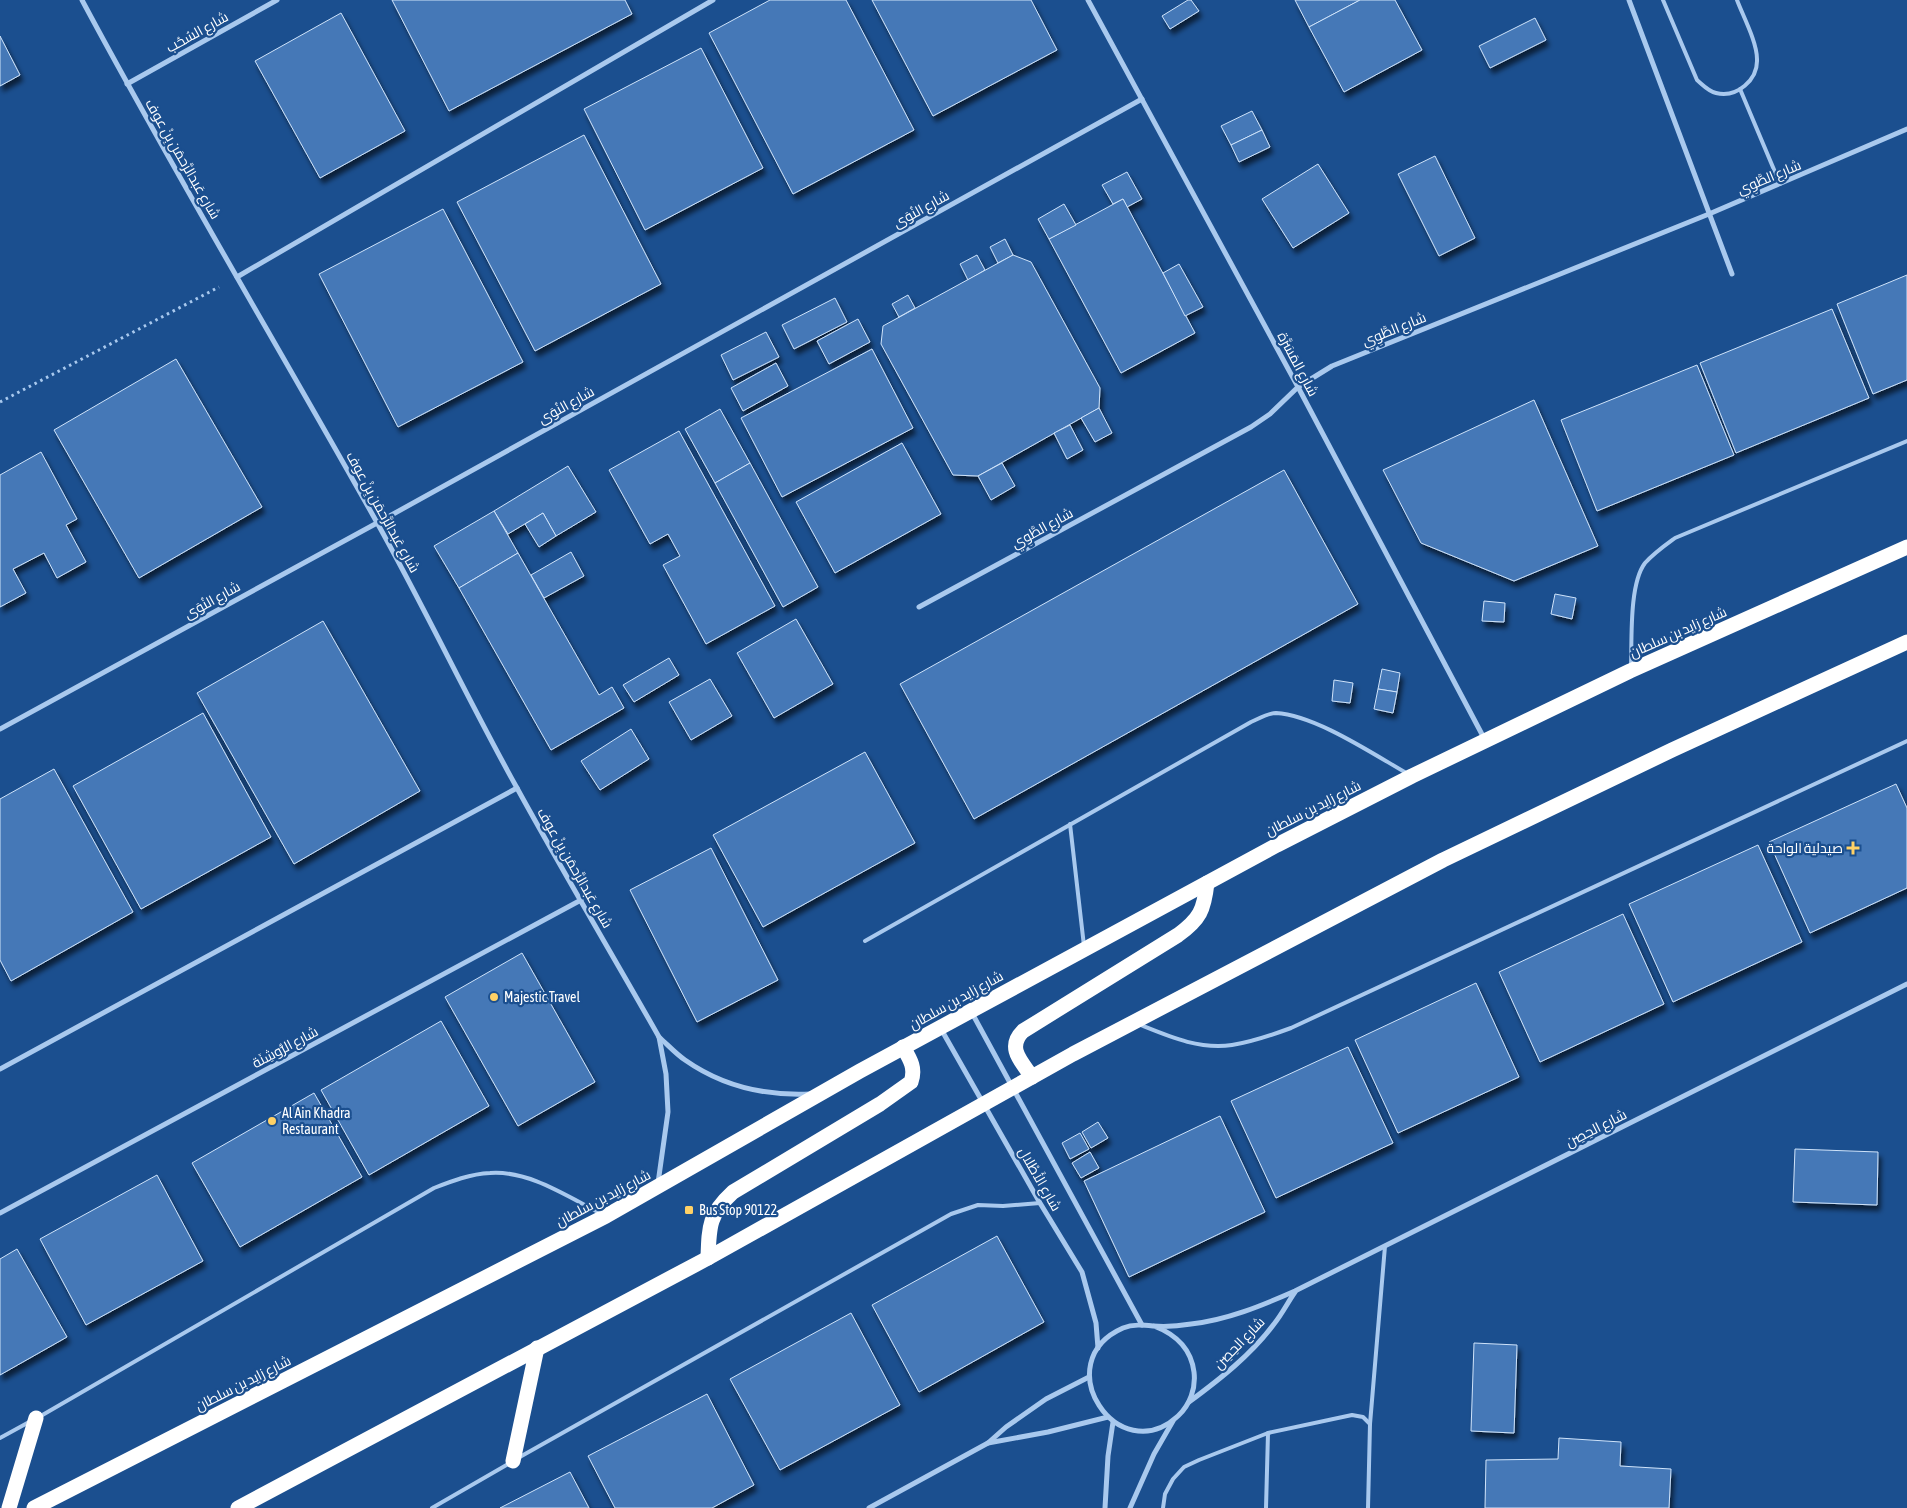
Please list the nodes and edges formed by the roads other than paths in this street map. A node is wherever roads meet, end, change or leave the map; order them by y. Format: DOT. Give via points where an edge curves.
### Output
graph roads {
  1 [pos="82,0"];
  2 [pos="277,0"];
  3 [pos="712,0"];
  4 [pos="1088,0"];
  5 [pos="1629,0"];
  6 [pos="1663,0"];
  7 [pos="1737,0"];
  8 [pos="127,84"];
  9 [pos="1740,89"];
  10 [pos="1142,99"];
  11 [pos="1907,129"];
  12 [pos="1780,184"];
  13 [pos="1709,214"];
  14 [pos="1732,274"];
  15 [pos="237,277"];
  16 [pos="1298,387"];
  17 [pos="1907,441"];
  18 [pos="377,523"];
  19 [pos="1907,547"];
  20 [pos="919,607"];
  21 [pos="1907,642"];
  22 [pos="1630,671"];
  23 [pos="0,729"];
  24 [pos="1485,740"];
  25 [pos="1907,742"];
  26 [pos="1412,776"];
  27 [pos="516,788"];
  28 [pos="1070,824"];
  29 [pos="1207,883"];
  30 [pos="581,900"];
  31 [pos="865,941"];
  32 [pos="1084,949"];
  33 [pos="1907,984"];
  34 [pos="971,1012"];
  35 [pos="1134,1022"];
  36 [pos="941,1028"];
  37 [pos="659,1037"];
  38 [pos="903,1047"];
  39 [pos="0,1070"];
  40 [pos="1032,1077"];
  41 [pos="1012,1089"];
  42 [pos="819,1094"];
  43 [pos="984,1104"];
  44 [pos="657,1188"];
  45 [pos="1040,1203"];
  46 [pos="0,1213"];
  47 [pos="606,1216"];
  48 [pos="1385,1246"];
  49 [pos="708,1258"];
  50 [pos="1295,1291"];
  51 [pos="1142,1325"];
  52 [pos="1154,1326"];
  53 [pos="537,1348"];
  54 [pos="1098,1348"];
  55 [pos="1089,1378"];
  56 [pos="1189,1402"];
  57 [pos="36,1418"];
  58 [pos="1108,1418"];
  59 [pos="1173,1420"];
  60 [pos="1113,1422"];
  61 [pos="1370,1424"];
  62 [pos="1268,1433"];
  63 [pos="0,1438"];
  64 [pos="988,1444"];
  65 [pos="513,1461"];
  66 [pos="9,1508"];
  67 [pos="34,1508"];
  68 [pos="238,1508"];
  69 [pos="432,1508"];
  70 [pos="869,1508"];
  71 [pos="1105,1508"];
  72 [pos="1130,1508"];
  73 [pos="1163,1508"];
  74 [pos="1266,1508"];
  75 [pos="1368,1508"];
  1 -- 8 [label="street, شارع عَبدالرَّحمَن بِنْ عوف"];
  2 -- 8 [label="street, شارع السُحُب"];
  3 -- 15 [label="street"];
  4 -- 10 [label="street, شارع المَسَرَّة"];
  5 -- 13 [label="street"];
  6 -- 9 [label="lane" via="1697,80 1716,93 1729,94"];
  7 -- 9 [label="lane" via="1758,58 1750,82"];
  8 -- 15 [label="street, شارع عَبدالرَّحمَن بِنْ عوف"];
  9 -- 12 [label="lane"];
  10 -- 16 [label="street, شارع المَسَرَّة"];
  10 -- 18 [label="street, شارع النُوَى"];
  11 -- 12 [label="street, شارع الطَّوِي"];
  12 -- 13 [label="street, شارع الطَّوِي"];
  13 -- 14 [label="street"];
  13 -- 16 [label="street, شارع الطَّوِي" via="1332,366"];
  15 -- 18 [label="street, شارع عَبدالرَّحمَن بِنْ عوف"];
  16 -- 20 [label="street, شارع الطَّوِي" via="1251,427"];
  16 -- 24 [label="street, شارع المَسَرَّة"];
  17 -- 22 [label="lane" via="1675,538 1660,548 1644,565 1637,584"];
  18 -- 23 [label="street, شارع النُوَى"];
  18 -- 27 [label="street, شارع عَبدالرَّحمَن بِنْ عوف"];
  19 -- 22 [label="highway, شارع زايد بن سلطان"];
  21 -- 35 [label="highway" via="1443,860"];
  22 -- 24 [label="highway, شارع زايد بن سلطان"];
  24 -- 26 [label="highway, شارع زايد بن سلطان"];
  25 -- 35 [label="lane" via="1291,1028 1230,1046 1181,1040"];
  26 -- 28 [label="lane" via="1330,730 1304,719 1274,713 1251,722"];
  26 -- 29 [label="highway, شارع زايد بن سلطان"];
  27 -- 30 [label="street, شارع عَبدالرَّحمَن بِنْ عوف"];
  27 -- 39 [label="street"];
  28 -- 31 [label="lane"];
  28 -- 32 [label="lane"];
  29 -- 32 [label="highway, شارع زايد بن سلطان"];
  29 -- 40 [label="highway" via="1201,914 1192,925 1017,1036 1015,1050"];
  30 -- 37 [label="street, شارع عَبدالرَّحمَن بِنْ عوف"];
  30 -- 46 [label="street, شارع الرُّوشِنَة"];
  32 -- 34 [label="highway, شارع زايد بن سلطان"];
  33 -- 48 [label="street, شارع الحِصِن"];
  34 -- 36 [label="highway, شارع زايد بن سلطان"];
  34 -- 41 [label="street, شارع الأَطْلال"];
  35 -- 40 [label="highway"];
  36 -- 38 [label="highway, شارع زايد بن سلطان"];
  36 -- 43 [label="street, شارع الأَطْلال"];
  37 -- 42 [label="street, شارع عَبدالرَّحمَن بِنْ عوف" via="685,1060 716,1077 750,1089 784,1095"];
  37 -- 44 [label="street, شارع عَبدالرَّحمَن بِنْ عوف" via="666,1074 668,1112"];
  38 -- 42 [label="highway, شارع زايد بن سلطان"];
  38 -- 49 [label="highway" via="912,1062 911,1082 733,1192 719,1205 713,1217 708,1232"];
  40 -- 41 [label="highway"];
  41 -- 43 [label="highway"];
  41 -- 51 [label="street, شارع الأَطْلال"];
  42 -- 44 [label="highway, شارع زايد بن سلطان"];
  43 -- 45 [label="street, شارع الأَطْلال"];
  43 -- 49 [label="highway"];
  44 -- 47 [label="highway, شارع زايد بن سلطان"];
  45 -- 54 [label="street, شارع الأَطْلال" via="1082,1272 1096,1323"];
  45 -- 65 [label="lane" via="978,1205 951,1214"];
  47 -- 57 [label="lane" via="544,1185 517,1176 491,1172 463,1177 434,1188"];
  47 -- 67 [label="highway, شارع زايد بن سلطان"];
  48 -- 50 [label="street, شارع الحِصِن"];
  48 -- 61 [label="lane"];
  49 -- 53 [label="highway"];
  50 -- 52 [label="street, شارع الحِصِن" via="1226,1317 1191,1324"];
  50 -- 56 [label="street, شارع الحِصِن" via="1274,1324 1249,1353"];
  51 -- 52 [label="street"];
  51 -- 54 [label="street" via="1125,1327"];
  52 -- 56 [label="street" via="1169,1332 1190,1355 1194,1387"];
  53 -- 65 [label="highway"];
  53 -- 68 [label="highway"];
  54 -- 55 [label="street"];
  55 -- 58 [label="street" via="1091,1392"];
  55 -- 64 [label="street" via="1025,1412"];
  56 -- 59 [label="street"];
  57 -- 63 [label="lane"];
  57 -- 66 [label="highway"];
  58 -- 60 [label="street"];
  58 -- 64 [label="street"];
  59 -- 60 [label="street" via="1159,1428 1144,1431"];
  59 -- 72 [label="street"];
  60 -- 71 [label="street"];
  61 -- 62 [label="lane" via="1363,1417 1352,1415"];
  61 -- 75 [label="lane"];
  62 -- 73 [label="lane" via="1184,1468 1173,1479"];
  62 -- 74 [label="lane"];
  64 -- 70 [label="street"];
  65 -- 69 [label="lane"];
}
